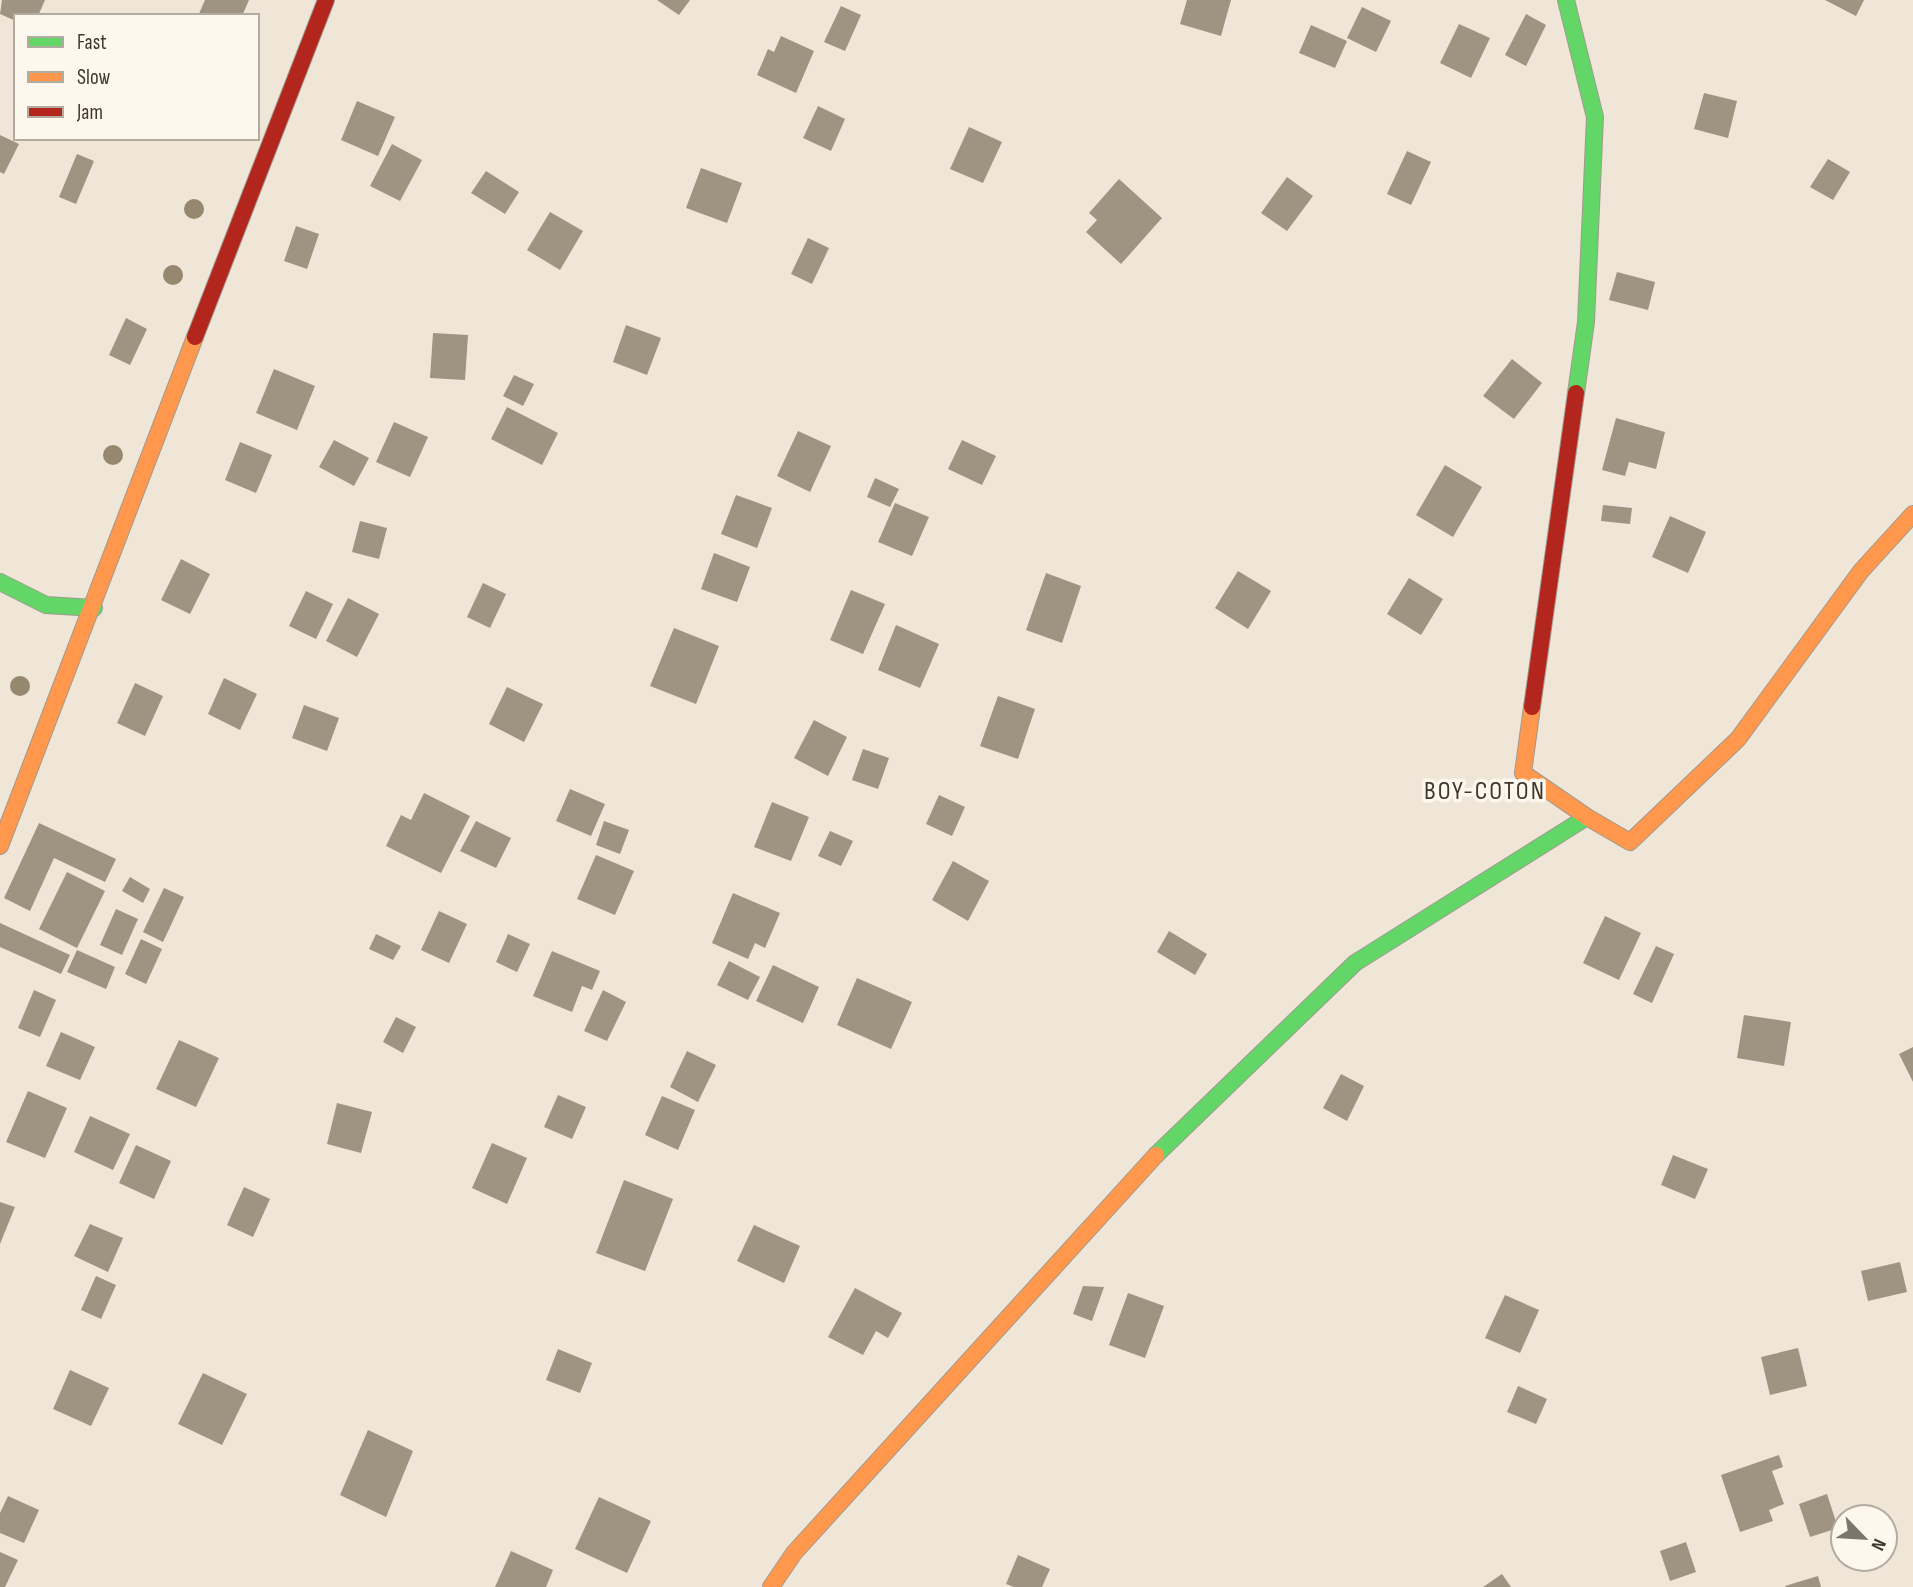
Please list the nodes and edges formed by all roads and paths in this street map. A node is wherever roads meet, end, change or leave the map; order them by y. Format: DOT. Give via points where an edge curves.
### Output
graph roads {
  1 [pos="326,0"];
  2 [pos="1566,0"];
  3 [pos="1913,514"];
  4 [pos="0,582"];
  5 [pos="94,608"];
  6 [pos="1587,817"];
  7 [pos="0,846"];
  8 [pos="771,1587"];
  1 -- 5 [label="street" via="219,270"];
  2 -- 6 [label="street" via="1595,117 1586,322 1523,772"];
  3 -- 6 [label="street" via="1861,570 1738,739 1630,842"];
  4 -- 5 [label="street" via="46,605"];
  5 -- 7 [label="street"];
  6 -- 8 [label="street" via="1356,963 1169,1141 794,1553"];
}
